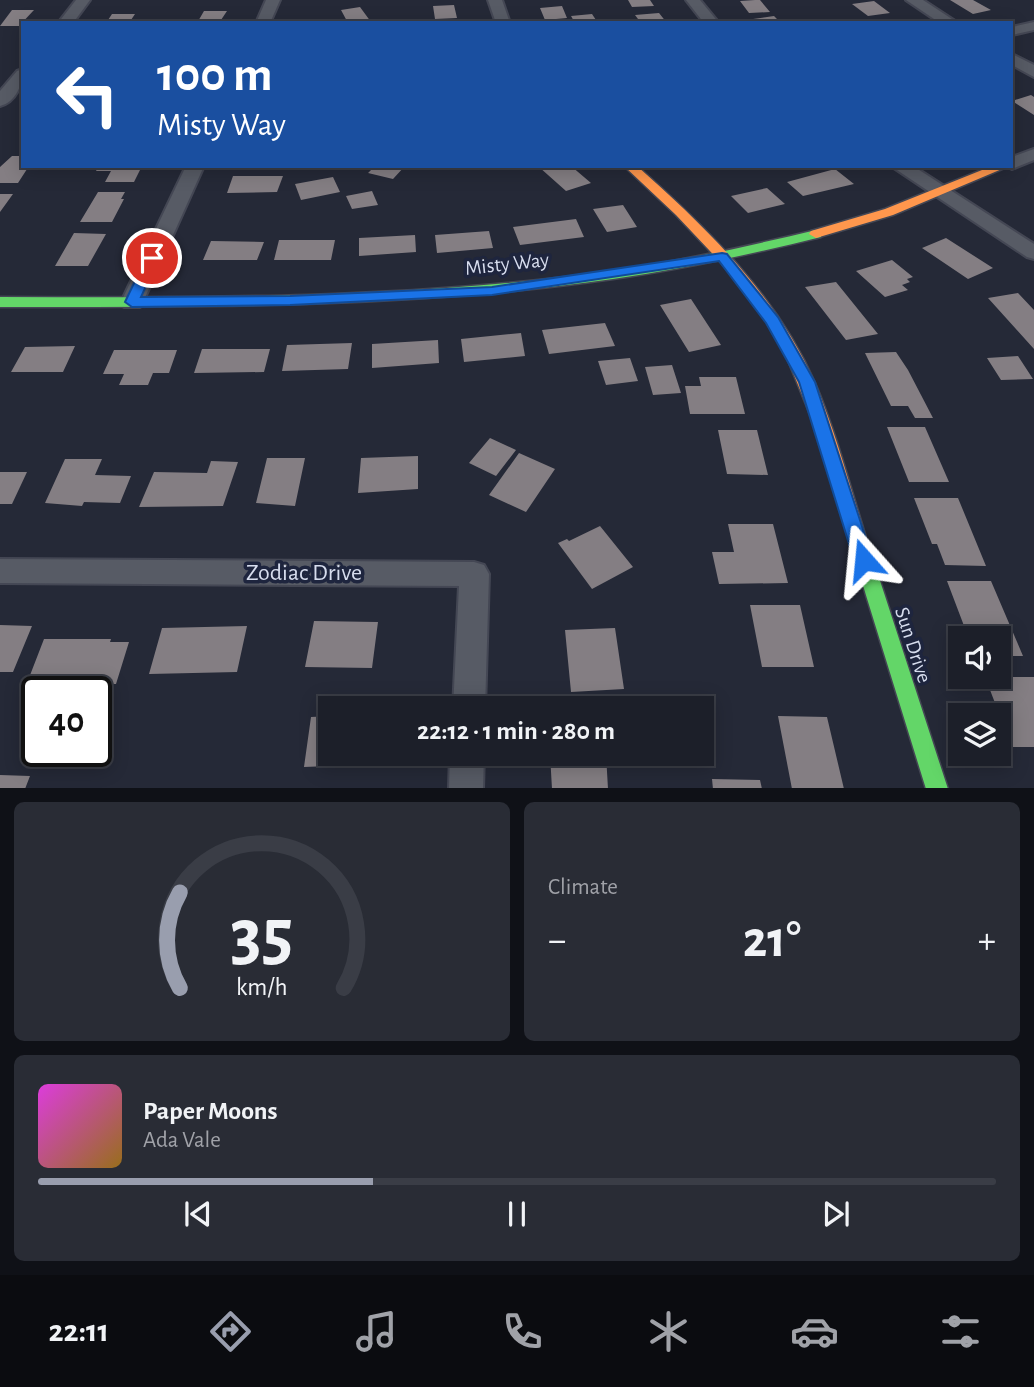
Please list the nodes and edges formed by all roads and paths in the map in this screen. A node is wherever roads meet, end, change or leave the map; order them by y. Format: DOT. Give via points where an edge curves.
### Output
graph roads {
  1 [pos="83,0"];
  2 [pos="273,0"];
  3 [pos="495,0"];
  4 [pos="693,0"];
  5 [pos="913,0"];
  6 [pos="67,21"];
  7 [pos="264,21"];
  8 [pos="502,21"];
  9 [pos="710,21"];
  10 [pos="947,21"];
  11 [pos="1034,26"];
  12 [pos="1013,31"];
  13 [pos="1013,60"];
  14 [pos="1034,72"];
  15 [pos="21,76"];
  16 [pos="0,101"];
  17 [pos="1034,154"];
  18 [pos="1013,163"];
  19 [pos="194,168"];
  20 [pos="632,168"];
  21 [pos="903,168"];
  22 [pos="998,168"];
  23 [pos="941,192"];
  24 [pos="1034,253"];
  25 [pos="722,257"];
  26 [pos="0,302"];
  27 [pos="132,302"];
  28 [pos="0,571"];
  29 [pos="469,696"];
  30 [pos="467,766"];
  31 [pos="466,788"];
  32 [pos="937,788"];
  1 -- 6 [label="street"];
  2 -- 7 [label="street"];
  3 -- 8 [label="street"];
  4 -- 9 [label="street"];
  5 -- 10 [label="street"];
  11 -- 12 [label="street"];
  13 -- 14 [label="street"];
  15 -- 16 [label="street"];
  17 -- 18 [label="street"];
  19 -- 27 [label="street"];
  20 -- 25 [label="street, Sun Drive" via="680,207"];
  21 -- 23 [label="street"];
  22 -- 23 [label="street, Misty Way"];
  23 -- 24 [label="street"];
  23 -- 25 [label="street, Misty Way" via="852,224"];
  25 -- 27 [label="street, Misty Way" via="492,291 290,301"];
  25 -- 32 [label="street, Sun Drive" via="773,320 807,382"];
  26 -- 27 [label="street, Misty Way"];
  28 -- 29 [label="street, Zodiac Drive" via="474,574"];
  30 -- 31 [label="street"];
}
